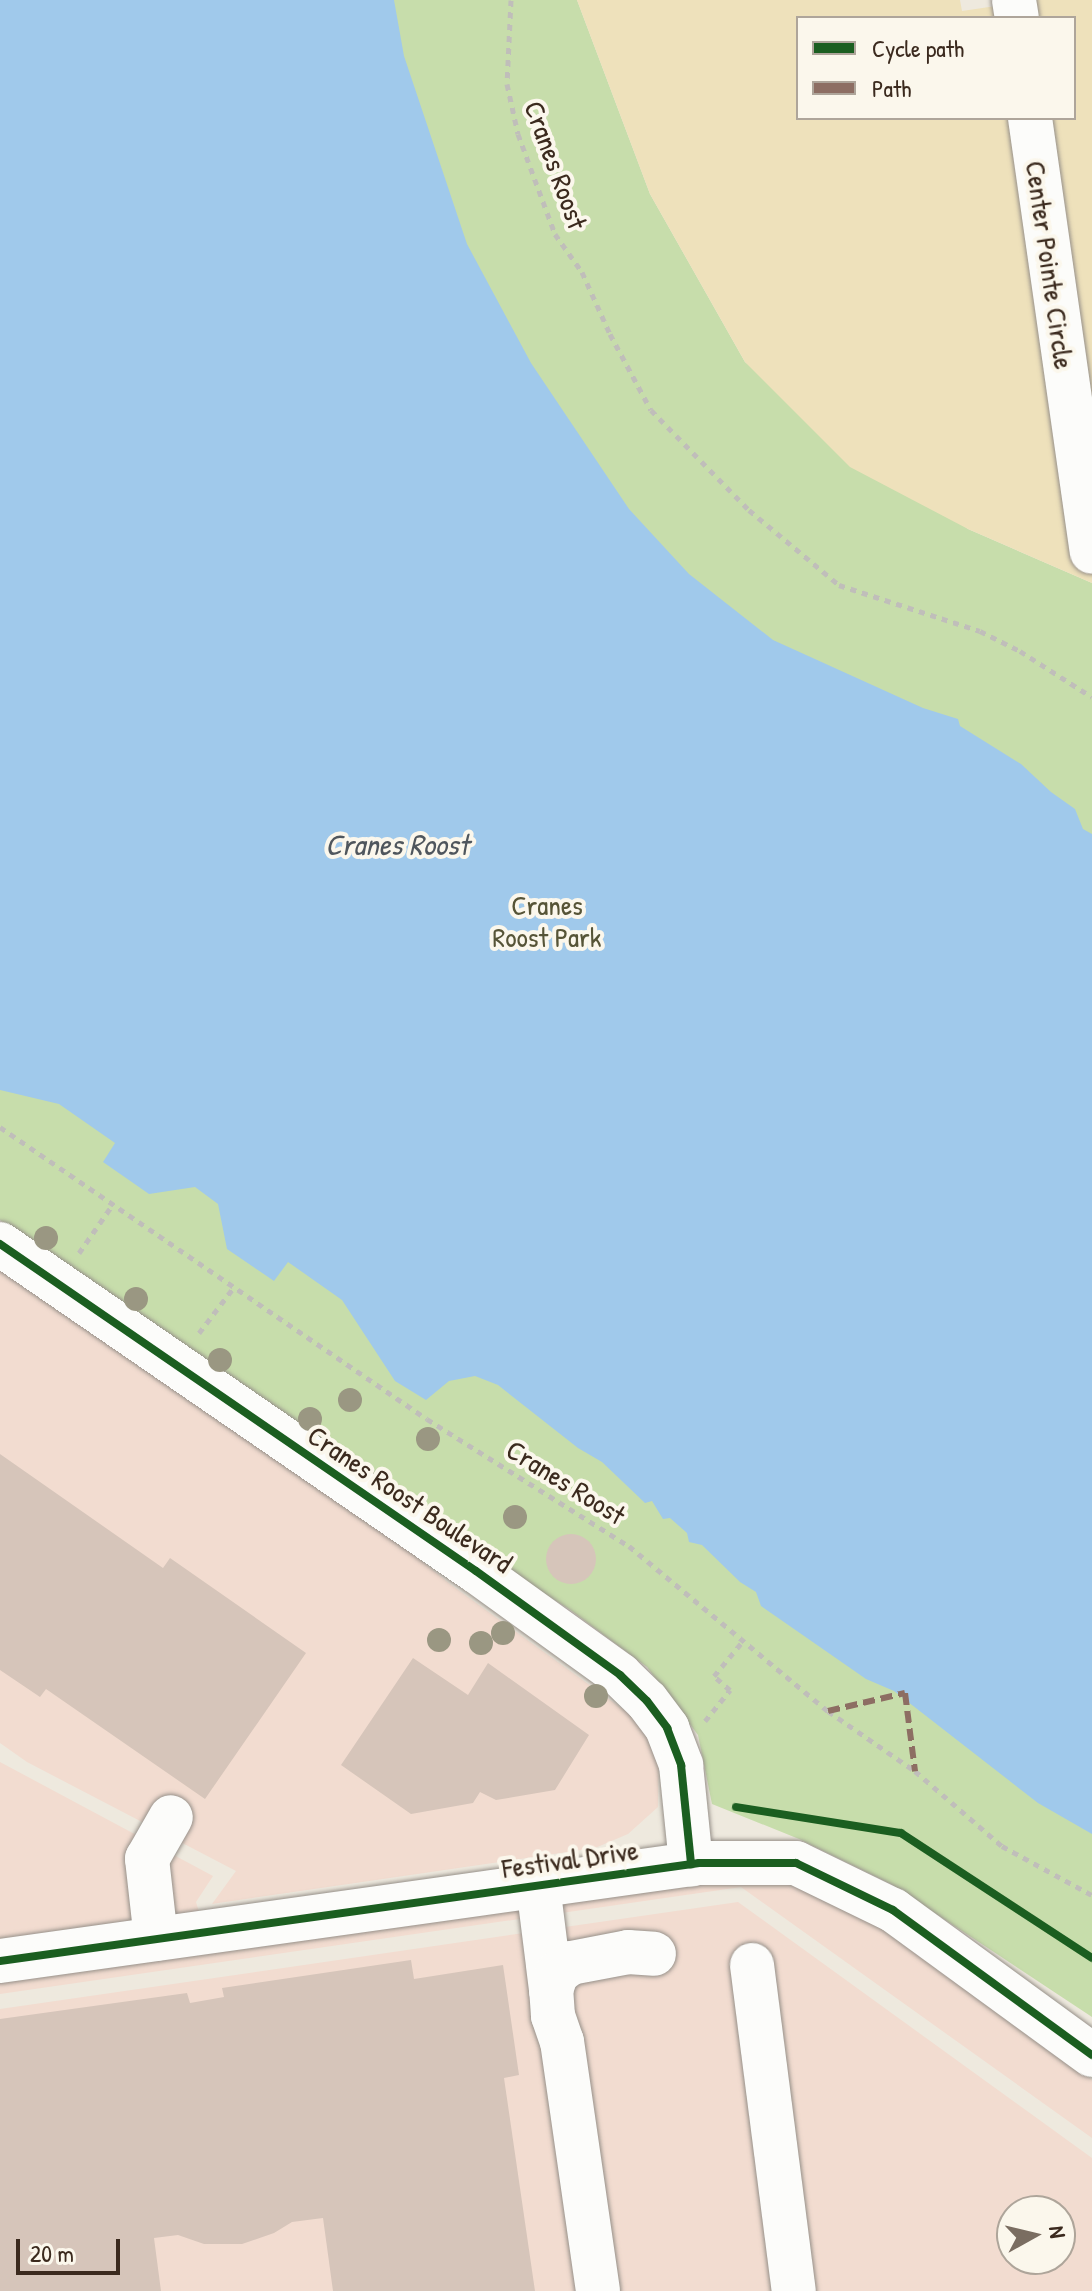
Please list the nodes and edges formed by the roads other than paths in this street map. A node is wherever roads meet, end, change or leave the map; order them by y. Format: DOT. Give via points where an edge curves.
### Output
graph roads {
  1 [pos="1030,120"];
  2 [pos="1092,552"];
  3 [pos="0,1244"];
  4 [pos="171,1817"];
  5 [pos="691,1864"];
  6 [pos="538,1885"];
  7 [pos="156,1939"];
  8 [pos="0,1961"];
  9 [pos="752,1965"];
  10 [pos="551,1990"];
  11 [pos="562,2042"];
  12 [pos="1092,2055"];
  13 [pos="598,2291"];
  14 [pos="794,2291"];
  1 -- 2 [label="street, Center Pointe Circle"];
  3 -- 5 [label="street, Cranes Roost Boulevard" via="620,1675 667,1728 681,1765"];
  4 -- 7 [label="street" via="147,1859"];
  5 -- 6 [label="street, Festival Drive"];
  5 -- 12 [label="street, Festival Drive" via="796,1863 893,1910"];
  6 -- 7 [label="street, Festival Drive"];
  6 -- 10 [label="street"];
  7 -- 8 [label="street, Festival Drive"];
  9 -- 14 [label="street"];
  10 -- 11 [label="street"];
  10 -- 11 [label="street" via="557,1973 571,1963 628,1952 654,1954 577,1989"];
  11 -- 13 [label="street"];
}
